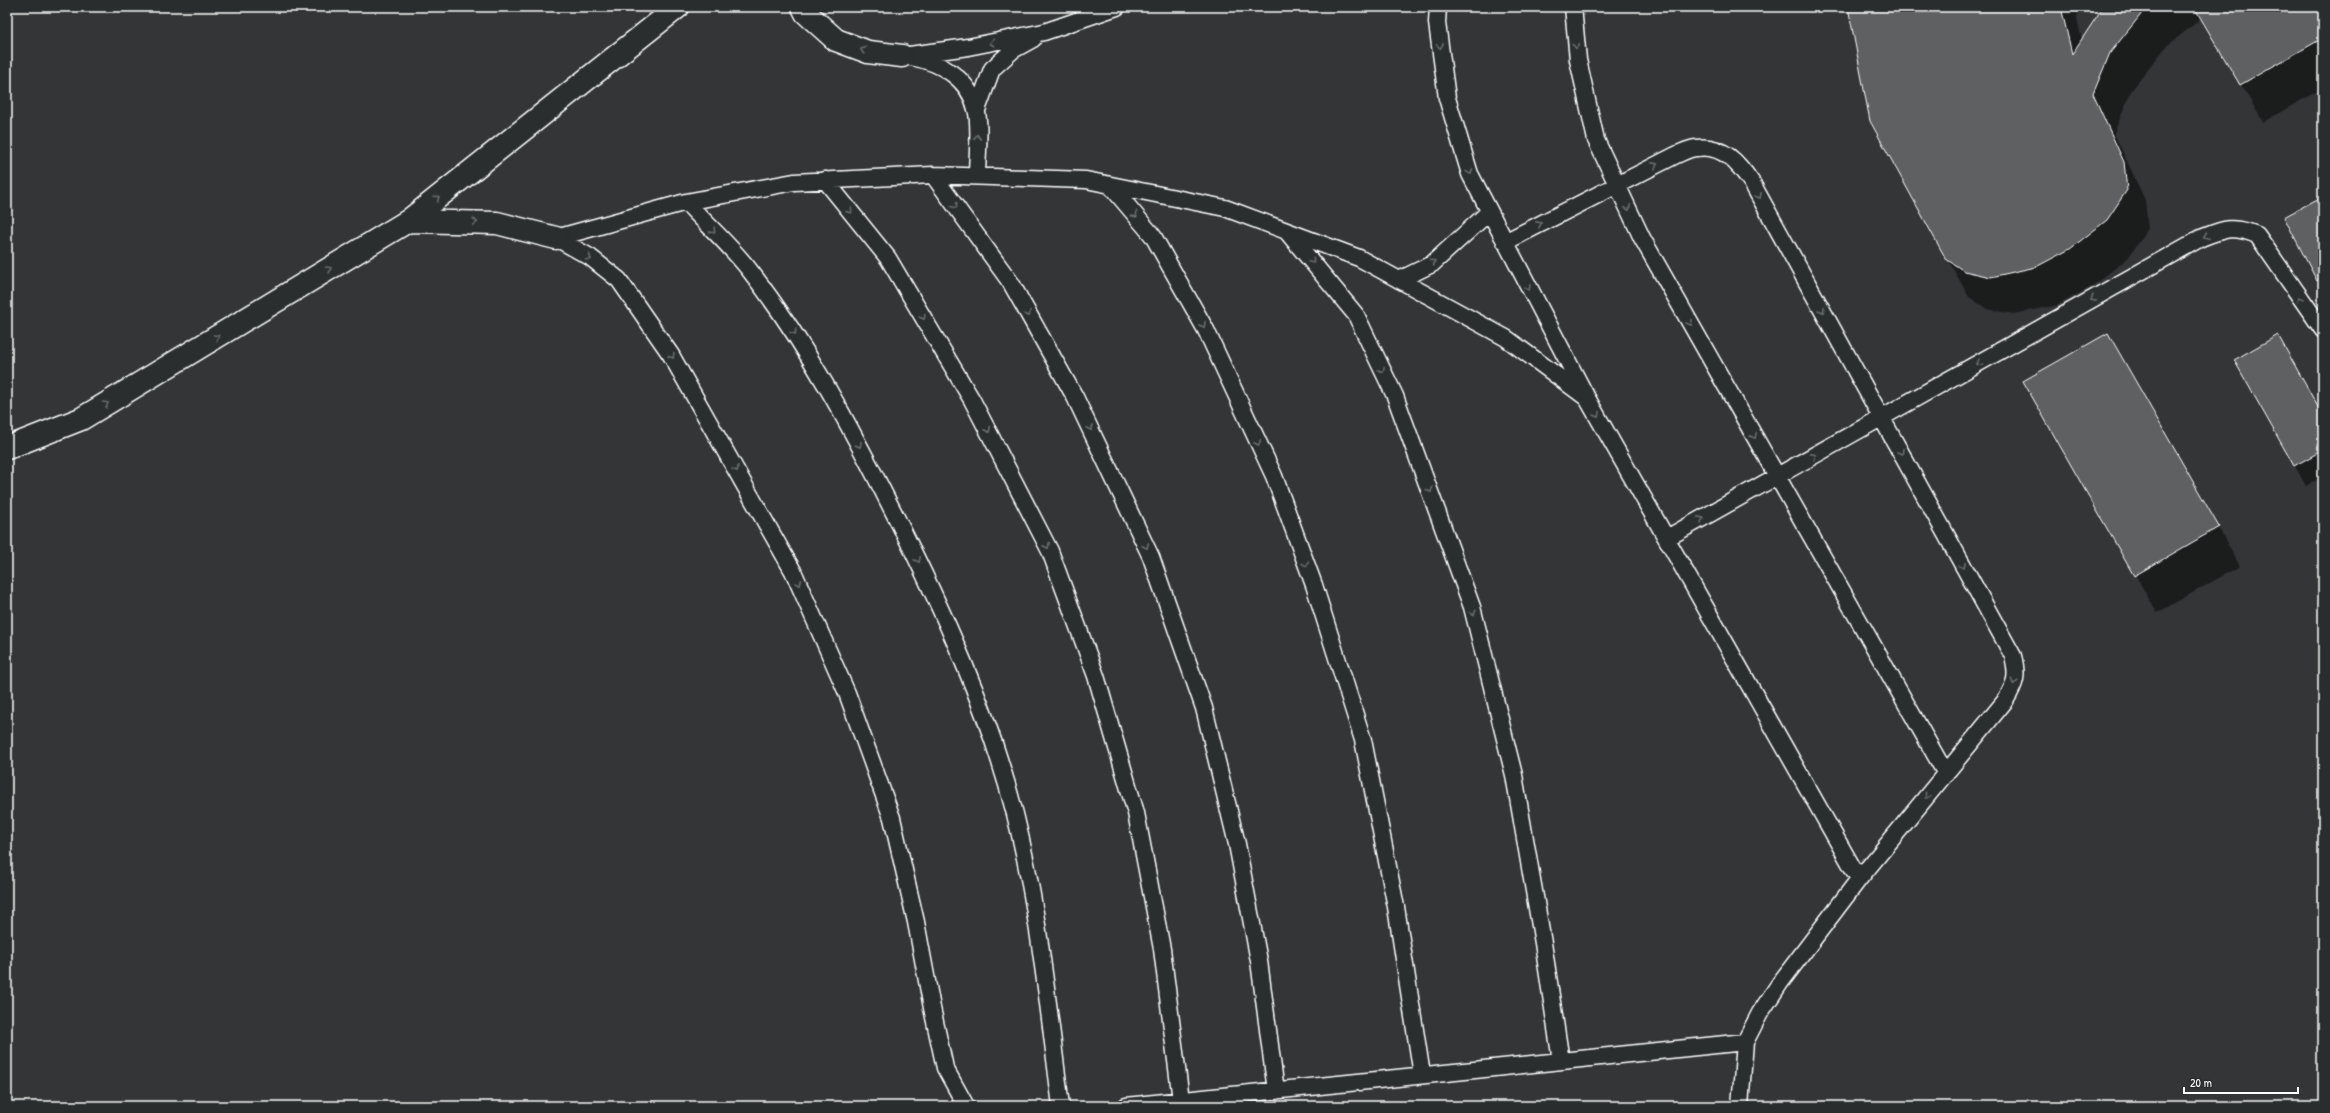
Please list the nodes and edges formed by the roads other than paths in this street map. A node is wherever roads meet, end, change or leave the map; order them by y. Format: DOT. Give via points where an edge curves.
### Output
graph roads {
  1 [pos="678,7"];
  2 [pos="803,7"];
  3 [pos="1117,7"];
  4 [pos="1438,7"];
  5 [pos="1573,7"];
  6 [pos="1044,32"];
  7 [pos="902,56"];
  8 [pos="977,110"];
  9 [pos="933,174"];
  10 [pos="977,176"];
  11 [pos="825,180"];
  12 [pos="1110,185"];
  13 [pos="1617,185"];
  14 [pos="686,202"];
  15 [pos="1489,212"];
  16 [pos="408,222"];
  17 [pos="1287,231"];
  18 [pos="556,238"];
  19 [pos="1505,242"];
  20 [pos="1399,280"];
  21 [pos="2323,330"];
  22 [pos="1587,398"];
  23 [pos="1882,418"];
  24 [pos="81,419"];
  25 [pos="7,448"];
  26 [pos="7,459"];
  27 [pos="1777,476"];
  28 [pos="1667,538"];
  29 [pos="1946,774"];
  30 [pos="1859,879"];
  31 [pos="1745,1042"];
  32 [pos="1561,1061"];
  33 [pos="1422,1075"];
  34 [pos="1276,1091"];
  35 [pos="1181,1100"];
  36 [pos="966,1106"];
  37 [pos="1061,1106"];
  38 [pos="1126,1106"];
  39 [pos="1740,1106"];
  16 -- 1 [label="highway, one-way"];
  7 -- 2 [label="highway, one-way" via="868,52 836,40 806,13"];
  3 -- 6 [label="lane"];
  4 -- 15 [label="lane, one-way" via="1437,23 1447,98 1470,174"];
  5 -- 13 [label="lane, one-way" via="1578,60 1596,140"];
  6 -- 7 [label="lane, one-way" via="968,47"];
  6 -- 8 [label="lane" via="1013,50 992,69"];
  7 -- 8 [label="lane" via="922,59 950,71 969,88"];
  10 -- 8 [label="lane, one-way"];
  9 -- 10 [label="lane"];
  9 -- 11 [label="lane"];
  9 -- 34 [label="lane, one-way" via="1011,283 1075,396 1151,557 1204,708 1237,844 1259,961"];
  10 -- 12 [label="lane" via="1086,180"];
  11 -- 14 [label="lane" via="794,182"];
  11 -- 35 [label="lane, one-way" via="888,258 972,400 1050,551 1096,676 1136,813 1162,949"];
  12 -- 17 [label="lane" via="1225,208"];
  12 -- 33 [label="lane, one-way" via="1153,236 1206,330 1274,476 1314,585 1363,740 1396,908"];
  19 -- 13 [label="lane, one-way"];
  13 -- 23 [label="lane, one-way" via="1697,147 1718,150 1738,162"];
  13 -- 27 [label="lane, one-way" via="1642,238"];
  14 -- 18 [label="lane"];
  14 -- 37 [label="lane, one-way" via="750,270 799,339 868,461 929,582 979,698 1015,814 1038,928"];
  15 -- 19 [label="lane"];
  20 -- 15 [label="lane, one-way" via="1432,264"];
  16 -- 18 [label="highway, one-way" via="497,223"];
  24 -- 16 [label="highway, one-way"];
  17 -- 20 [label="lane" via="1359,258"];
  17 -- 32 [label="lane, one-way" via="1356,315 1394,396 1472,607 1514,776"];
  18 -- 36 [label="lane, one-way" via="590,257 619,280 671,355 793,571 847,693 892,818 945,1068"];
  19 -- 22 [label="lane, one-way"];
  20 -- 22 [label="lane" via="1506,338"];
  21 -- 23 [label="lane, one-way" via="2257,235 2242,229 2222,230 2201,238"];
  22 -- 28 [label="lane, one-way"];
  27 -- 23 [label="lane, one-way"];
  23 -- 29 [label="lane, one-way" via="2013,656 2017,671 2014,685 2005,701"];
  24 -- 25 [label="highway"];
  24 -- 26 [label="highway"];
  28 -- 27 [label="lane, one-way"];
  27 -- 29 [label="lane"];
  28 -- 30 [label="lane"];
  29 -- 30 [label="lane, one-way"];
  30 -- 31 [label="lane" via="1780,983"];
  31 -- 32 [label="lane"];
  31 -- 39 [label="lane"];
  32 -- 33 [label="lane"];
  33 -- 34 [label="lane"];
  34 -- 35 [label="lane"];
  35 -- 38 [label="lane"];
}
